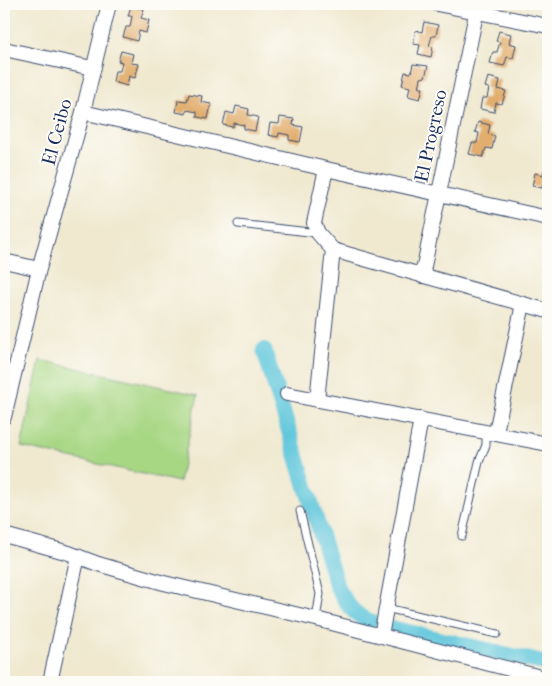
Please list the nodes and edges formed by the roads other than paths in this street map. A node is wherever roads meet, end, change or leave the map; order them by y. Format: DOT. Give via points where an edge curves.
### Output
graph roads {
  1 [pos="109,4"];
  2 [pos="437,4"];
  3 [pos="477,8"];
  4 [pos="548,26"];
  5 [pos="4,48"];
  6 [pos="92,68"];
  7 [pos="83,112"];
  8 [pos="326,169"];
  9 [pos="438,193"];
  10 [pos="548,218"];
  11 [pos="238,224"];
  12 [pos="318,233"];
  13 [pos="333,250"];
  14 [pos="4,261"];
  15 [pos="39,269"];
  16 [pos="422,276"];
  17 [pos="522,304"];
  18 [pos="548,311"];
  19 [pos="287,394"];
  20 [pos="317,400"];
  21 [pos="4,417"];
  22 [pos="421,420"];
  23 [pos="491,432"];
  24 [pos="548,444"];
  25 [pos="300,511"];
  26 [pos="4,535"];
  27 [pos="462,536"];
  28 [pos="78,556"];
  29 [pos="386,608"];
  30 [pos="316,619"];
  31 [pos="497,634"];
  32 [pos="380,636"];
  33 [pos="548,679"];
  34 [pos="50,682"];
  1 -- 6 [label="street, El Ceibo"];
  2 -- 3 [label="street"];
  3 -- 4 [label="street"];
  3 -- 9 [label="street, El Progreso"];
  5 -- 6 [label="street"];
  6 -- 7 [label="street, El Ceibo"];
  7 -- 8 [label="street"];
  7 -- 15 [label="street, El Ceibo"];
  8 -- 9 [label="street"];
  8 -- 12 [label="street" via="314,223"];
  9 -- 10 [label="street"];
  9 -- 16 [label="street, El Progreso"];
  11 -- 12 [label="lane"];
  12 -- 13 [label="street"];
  13 -- 16 [label="street"];
  13 -- 20 [label="street"];
  14 -- 15 [label="street"];
  15 -- 21 [label="street, El Ceibo"];
  16 -- 17 [label="street"];
  17 -- 18 [label="street"];
  17 -- 23 [label="street"];
  19 -- 20 [label="street"];
  20 -- 22 [label="street"];
  22 -- 23 [label="street"];
  22 -- 29 [label="street"];
  23 -- 24 [label="street"];
  23 -- 27 [label="lane" via="479,462"];
  25 -- 30 [label="lane" via="320,594"];
  26 -- 28 [label="street"];
  28 -- 30 [label="street" via="164,583"];
  28 -- 34 [label="street"];
  29 -- 31 [label="lane"];
  29 -- 32 [label="street"];
  30 -- 32 [label="street"];
  32 -- 33 [label="street"];
}
